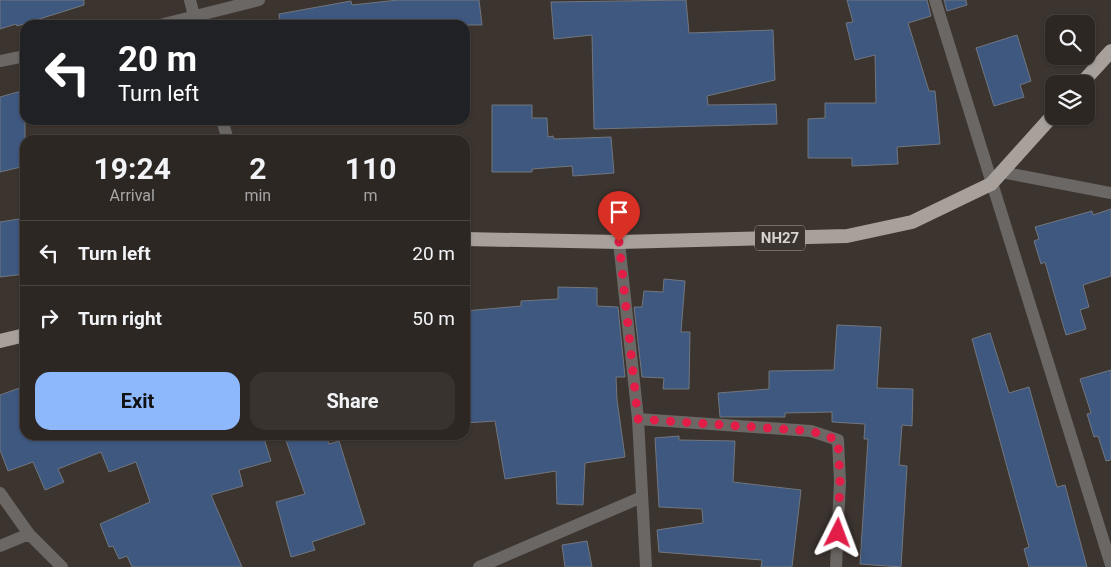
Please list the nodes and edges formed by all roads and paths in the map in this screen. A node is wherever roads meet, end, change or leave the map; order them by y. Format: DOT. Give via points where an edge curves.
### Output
graph roads {
  1 [pos="190,0"];
  2 [pos="260,0"];
  3 [pos="935,0"];
  4 [pos="196,20"];
  5 [pos="199,20"];
  6 [pos="1111,51"];
  7 [pos="20,57"];
  8 [pos="0,61"];
  9 [pos="1090,75"];
  10 [pos="1045,124"];
  11 [pos="1001,172"];
  12 [pos="991,184"];
  13 [pos="1111,193"];
  14 [pos="470,239"];
  15 [pos="619,242"];
  16 [pos="20,336"];
  17 [pos="0,341"];
  18 [pos="638,419"];
  19 [pos="0,492"];
  20 [pos="642,497"];
  21 [pos="29,534"];
  22 [pos="0,546"];
  23 [pos="1111,565"];
  24 [pos="62,567"];
  25 [pos="479,567"];
  26 [pos="646,567"];
  27 [pos="836,567"];
  1 -- 4 [label="street"];
  2 -- 5 [label="street"];
  3 -- 12 [label="street"];
  6 -- 9 [label="highway"];
  7 -- 8 [label="street"];
  10 -- 11 [label="highway, NH27"];
  11 -- 12 [label="highway, NH27"];
  11 -- 13 [label="street"];
  12 -- 15 [label="highway, NH27" via="912,222 847,236"];
  12 -- 23 [label="street"];
  14 -- 15 [label="highway, NH27"];
  15 -- 18 [label="street"];
  16 -- 17 [label="highway"];
  18 -- 20 [label="street"];
  18 -- 27 [label="street" via="811,431 838,440 840,482"];
  19 -- 21 [label="street"];
  20 -- 25 [label="street"];
  20 -- 26 [label="street"];
  21 -- 22 [label="street"];
  21 -- 24 [label="street"];
}
